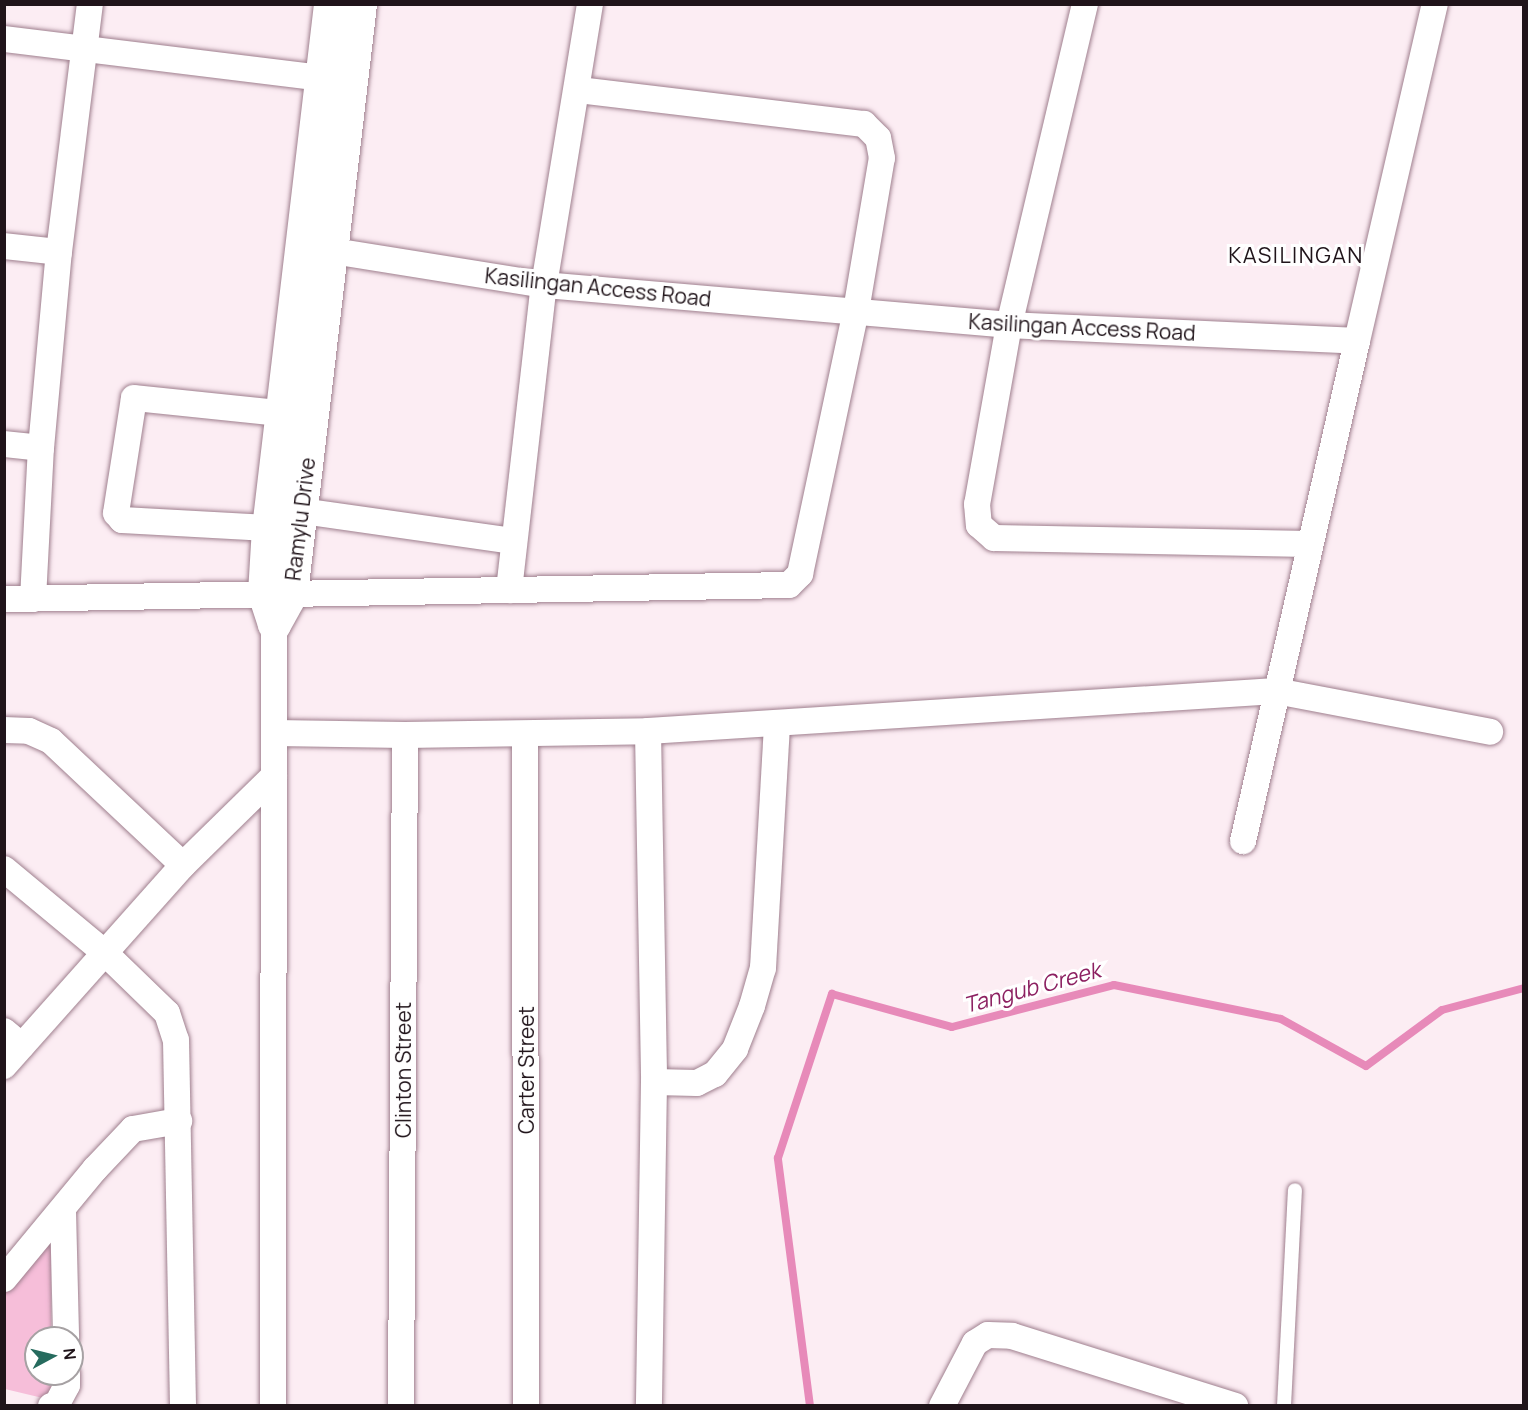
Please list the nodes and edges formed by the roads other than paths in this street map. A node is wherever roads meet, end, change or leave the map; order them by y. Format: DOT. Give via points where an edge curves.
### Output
graph roads {
  1 [pos="90,4"];
  2 [pos="330,4"];
  3 [pos="360,4"];
  4 [pos="590,4"];
  5 [pos="1085,4"];
  6 [pos="1434,4"];
  7 [pos="4,39"];
  8 [pos="85,48"];
  9 [pos="333,80"];
  10 [pos="579,90"];
  11 [pos="4,246"];
  12 [pos="313,248"];
  13 [pos="59,252"];
  14 [pos="544,285"];
  15 [pos="856,311"];
  16 [pos="1009,325"];
  17 [pos="1357,341"];
  18 [pos="279,413"];
  19 [pos="4,444"];
  20 [pos="41,448"];
  21 [pos="302,511"];
  22 [pos="268,528"];
  23 [pos="514,541"];
  24 [pos="1309,544"];
  25 [pos="509,590"];
  26 [pos="277,593"];
  27 [pos="33,599"];
  28 [pos="4,600"];
  29 [pos="274,624"];
  30 [pos="1276,691"];
  31 [pos="777,725"];
  32 [pos="4,730"];
  33 [pos="648,731"];
  34 [pos="1490,732"];
  35 [pos="275,733"];
  36 [pos="525,734"];
  37 [pos="405,735"];
  38 [pos="274,776"];
  39 [pos="1243,841"];
  40 [pos="183,865"];
  41 [pos="4,870"];
  42 [pos="105,953"];
  43 [pos="13,1038"];
  44 [pos="4,1066"];
  45 [pos="654,1082"];
  46 [pos="179,1121"];
  47 [pos="1295,1190"];
  48 [pos="63,1212"];
  49 [pos="4,1279"];
  50 [pos="66,1326"];
  51 [pos="66,1386"];
  52 [pos="51,1406"];
  53 [pos="183,1406"];
  54 [pos="273,1406"];
  55 [pos="402,1406"];
  56 [pos="526,1406"];
  57 [pos="649,1406"];
  58 [pos="942,1406"];
  59 [pos="1235,1406"];
  60 [pos="1284,1406"];
  1 -- 8 [label="street"];
  2 -- 9 [label="street, Ramylu Drive"];
  3 -- 9 [label="street, Ramylu Drive"];
  4 -- 10 [label="street"];
  5 -- 16 [label="street"];
  6 -- 17 [label="street"];
  7 -- 8 [label="street"];
  8 -- 9 [label="street"];
  8 -- 13 [label="street"];
  9 -- 12 [label="street, Ramylu Drive"];
  10 -- 14 [label="street"];
  10 -- 15 [label="street" via="864,124 878,138 882,158"];
  11 -- 13 [label="street"];
  12 -- 14 [label="street, Kasilingan Access Road"];
  12 -- 18 [label="street, Ramylu Drive"];
  12 -- 21 [label="street, Ramylu Drive"];
  13 -- 20 [label="street"];
  14 -- 15 [label="street, Kasilingan Access Road"];
  14 -- 23 [label="street"];
  15 -- 16 [label="street, Kasilingan Access Road"];
  15 -- 25 [label="street" via="800,574 789,585"];
  16 -- 17 [label="street, Kasilingan Access Road"];
  16 -- 24 [label="street" via="977,504 979,525 994,538"];
  17 -- 24 [label="street"];
  18 -- 22 [label="street, Ramylu Drive"];
  18 -- 22 [label="street" via="134,398 116,513 123,520"];
  19 -- 20 [label="street"];
  20 -- 27 [label="street"];
  21 -- 23 [label="street"];
  21 -- 26 [label="street, Ramylu Drive"];
  22 -- 26 [label="street, Ramylu Drive"];
  23 -- 25 [label="street"];
  24 -- 30 [label="street"];
  25 -- 26 [label="street"];
  26 -- 27 [label="street"];
  26 -- 29 [label="street, Ramylu Drive"];
  27 -- 28 [label="street"];
  29 -- 35 [label="street"];
  30 -- 31 [label="street"];
  30 -- 34 [label="street"];
  30 -- 39 [label="street"];
  31 -- 33 [label="street"];
  31 -- 45 [label="street" via="762,968 752,1006 735,1049 715,1074 697,1083"];
  32 -- 40 [label="street" via="29,731 51,741"];
  33 -- 36 [label="street"];
  33 -- 45 [label="street"];
  35 -- 37 [label="street"];
  35 -- 38 [label="street"];
  36 -- 37 [label="street"];
  36 -- 56 [label="street, Carter Street"];
  37 -- 55 [label="street, Clinton Street"];
  38 -- 40 [label="street"];
  38 -- 54 [label="street"];
  40 -- 42 [label="street"];
  41 -- 42 [label="street"];
  42 -- 43 [label="street"];
  42 -- 46 [label="street" via="167,1013 176,1040"];
  43 -- 44 [label="street"];
  45 -- 57 [label="street"];
  46 -- 48 [label="street" via="134,1129 95,1169"];
  46 -- 53 [label="street"];
  47 -- 60 [label="lane"];
  48 -- 49 [label="street"];
  48 -- 50 [label="street"];
  51 -- 52 [label="street" via="57,1404"];
  58 -- 59 [label="street" via="975,1343 988,1335 1012,1336"];
}
